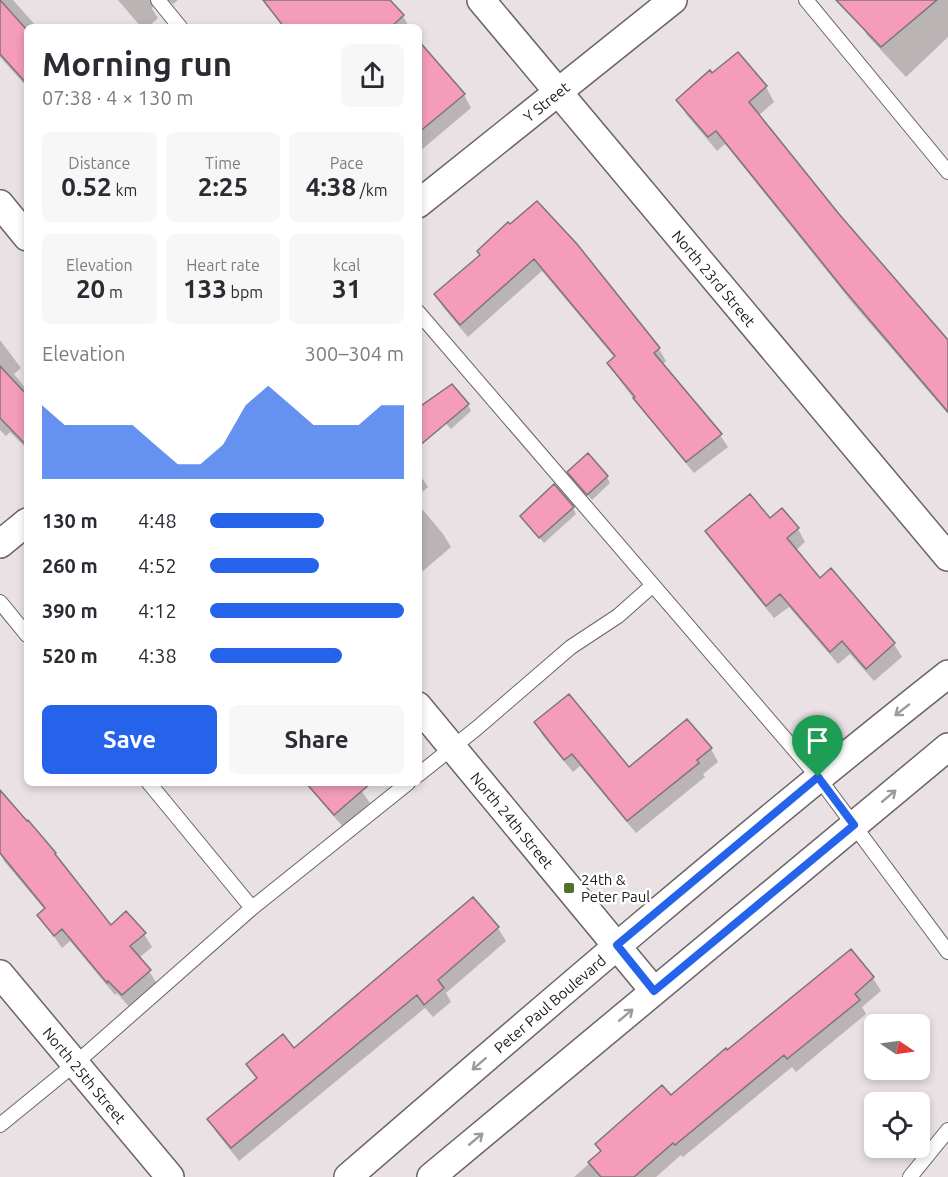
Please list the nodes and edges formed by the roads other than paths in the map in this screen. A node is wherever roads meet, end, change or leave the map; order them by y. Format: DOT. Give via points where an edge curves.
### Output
graph roads {
  1 [pos="158,0"];
  2 [pos="481,0"];
  3 [pos="673,0"];
  4 [pos="806,0"];
  5 [pos="178,24"];
  6 [pos="559,93"];
  7 [pos="948,172"];
  8 [pos="422,201"];
  9 [pos="0,204"];
  10 [pos="24,233"];
  11 [pos="422,317"];
  12 [pos="24,524"];
  13 [pos="0,544"];
  14 [pos="948,557"];
  15 [pos="653,585"];
  16 [pos="0,602"];
  17 [pos="24,631"];
  18 [pos="948,674"];
  19 [pos="422,711"];
  20 [pos="453,747"];
  21 [pos="948,747"];
  22 [pos="422,772"];
  23 [pos="818,777"];
  24 [pos="151,786"];
  25 [pos="404,786"];
  26 [pos="854,825"];
  27 [pos="252,908"];
  28 [pos="617,945"];
  29 [pos="948,952"];
  30 [pos="0,974"];
  31 [pos="654,991"];
  32 [pos="76,1063"];
  33 [pos="0,1125"];
  34 [pos="948,1130"];
  35 [pos="170,1177"];
  36 [pos="348,1177"];
  37 [pos="431,1177"];
  38 [pos="910,1177"];
  1 -- 5 [label="lane"];
  2 -- 6 [label="street, North 23rd Street"];
  3 -- 6 [label="street, Y Street"];
  4 -- 7 [label="lane"];
  6 -- 8 [label="street, Y Street"];
  6 -- 14 [label="street, North 23rd Street"];
  9 -- 10 [label="street"];
  11 -- 15 [label="lane"];
  12 -- 13 [label="street"];
  15 -- 20 [label="lane"];
  15 -- 23 [label="lane"];
  16 -- 17 [label="lane"];
  18 -- 23 [label="street, Peter Paul Boulevard, one-way"];
  19 -- 20 [label="street, North 24th Street"];
  20 -- 22 [label="lane"];
  20 -- 28 [label="street, North 24th Street"];
  26 -- 21 [label="street, one-way"];
  23 -- 26 [label="lane"];
  23 -- 28 [label="street, Peter Paul Boulevard"];
  24 -- 27 [label="lane"];
  25 -- 27 [label="lane"];
  26 -- 29 [label="lane"];
  26 -- 31 [label="street"];
  27 -- 32 [label="lane"];
  28 -- 31 [label="street, North 24th Street"];
  28 -- 36 [label="street, Peter Paul Boulevard, one-way"];
  30 -- 32 [label="street, North 25th Street"];
  37 -- 31 [label="street, one-way"];
  32 -- 33 [label="lane"];
  32 -- 35 [label="street, North 25th Street"];
  34 -- 38 [label="lane"];
}
